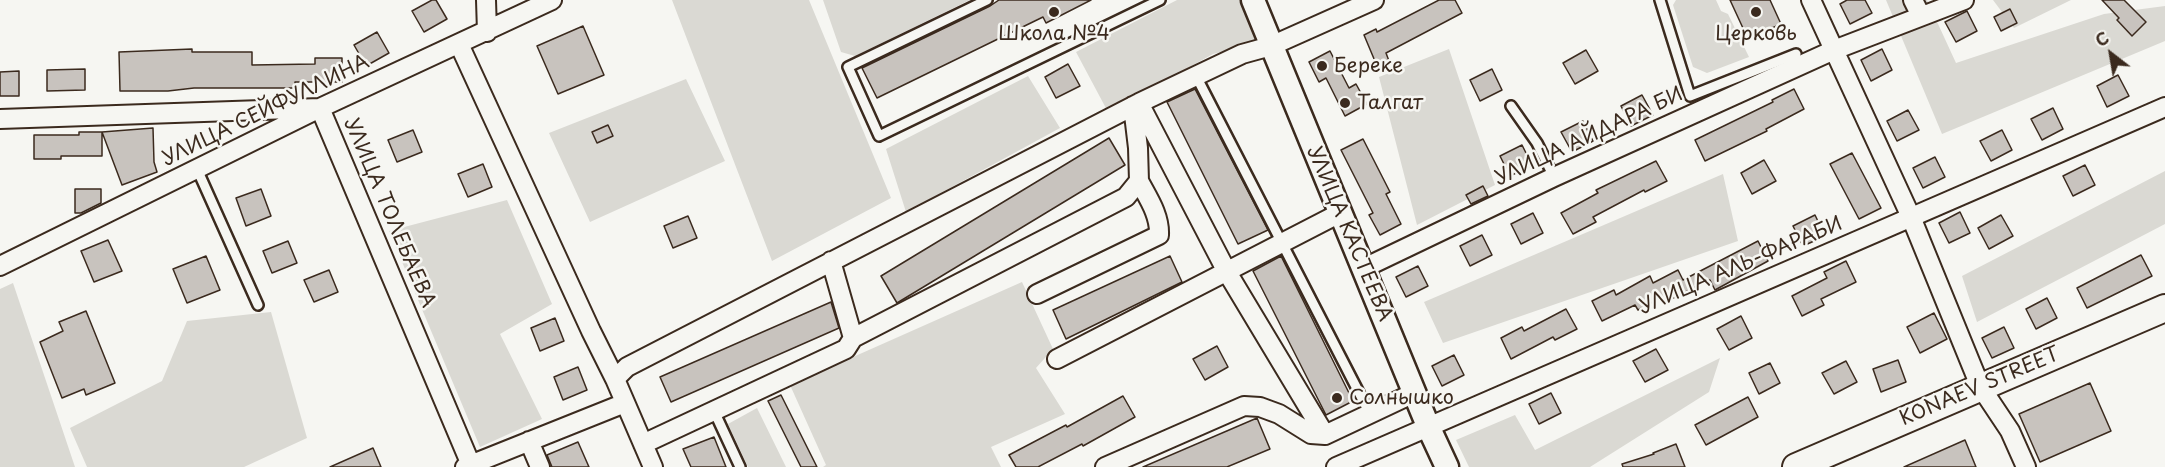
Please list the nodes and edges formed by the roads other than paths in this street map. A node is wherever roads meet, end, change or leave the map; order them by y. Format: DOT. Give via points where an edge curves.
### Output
graph roads {
  1 [pos="486,0"];
  2 [pos="552,0"];
  3 [pos="987,0"];
  4 [pos="1160,0"];
  5 [pos="1253,0"];
  6 [pos="1374,0"];
  7 [pos="1660,0"];
  8 [pos="1810,0"];
  9 [pos="1964,0"];
  10 [pos="1917,8"];
  11 [pos="487,32"];
  12 [pos="459,44"];
  13 [pos="1271,46"];
  14 [pos="1834,50"];
  15 [pos="1796,54"];
  16 [pos="1196,76"];
  17 [pos="1136,104"];
  18 [pos="1511,106"];
  19 [pos="320,108"];
  20 [pos="2165,108"];
  21 [pos="0,119"];
  22 [pos="197,169"];
  23 [pos="1554,177"];
  24 [pos="1139,181"];
  25 [pos="1340,213"];
  26 [pos="1911,217"];
  27 [pos="1283,243"];
  28 [pos="831,261"];
  29 [pos="0,266"];
  30 [pos="1364,268"];
  31 [pos="1227,272"];
  32 [pos="1037,294"];
  33 [pos="258,305"];
  34 [pos="2165,308"];
  35 [pos="853,338"];
  36 [pos="1057,359"];
  37 [pos="615,379"];
  38 [pos="1980,386"];
  39 [pos="1414,393"];
  40 [pos="625,403"];
  41 [pos="714,411"];
  42 [pos="1370,414"];
  43 [pos="1428,426"];
  44 [pos="1325,435"];
  45 [pos="530,441"];
  46 [pos="643,444"];
  47 [pos="468,466"];
  48 [pos="540,467"];
  49 [pos="653,467"];
  50 [pos="740,467"];
  51 [pos="1105,467"];
  52 [pos="1336,467"];
  53 [pos="1447,467"];
  54 [pos="1796,467"];
  55 [pos="2026,467"];
  1 -- 11 [label="street"];
  2 -- 11 [label="street, УЛИЦА СЕЙФУЛЛИНА"];
  3 -- 4 [label="lane" via="848,67 879,136"];
  5 -- 13 [label="street, УЛИЦА КАСТЕЕВА"];
  6 -- 13 [label="street"];
  7 -- 15 [label="lane" via="1690,96"];
  8 -- 14 [label="street"];
  9 -- 10 [label="street, УЛИЦА АЙДАРА БИ"];
  10 -- 14 [label="street, УЛИЦА АЙДАРА БИ"];
  11 -- 12 [label="street, УЛИЦА СЕЙФУЛЛИНА"];
  12 -- 19 [label="street, УЛИЦА СЕЙФУЛЛИНА"];
  12 -- 37 [label="street"];
  13 -- 16 [label="street" via="1242,54"];
  13 -- 25 [label="street, УЛИЦА КАСТЕЕВА"];
  14 -- 23 [label="street, УЛИЦА АЙДАРА БИ"];
  14 -- 26 [label="street"];
  16 -- 17 [label="street"];
  16 -- 27 [label="lane"];
  17 -- 24 [label="street"];
  17 -- 28 [label="street"];
  17 -- 31 [label="street"];
  18 -- 23 [label="lane" via="1537,143"];
  19 -- 21 [label="street, УЛИЦА ТОЛЕБАЕВА"];
  19 -- 22 [label="street, УЛИЦА СЕЙФУЛЛИНА"];
  19 -- 47 [label="street, УЛИЦА ТОЛЕБАЕВА"];
  20 -- 26 [label="street, УЛИЦА АЛЬ-ФАРАБИ"];
  22 -- 29 [label="street, УЛИЦА СЕЙФУЛЛИНА"];
  22 -- 33 [label="lane"];
  23 -- 30 [label="street, УЛИЦА АЙДАРА БИ"];
  24 -- 32 [label="street" via="1160,224 1159,235"];
  24 -- 35 [label="street" via="1126,197"];
  25 -- 27 [label="street"];
  25 -- 30 [label="street, УЛИЦА КАСТЕЕВА"];
  26 -- 38 [label="street"];
  26 -- 43 [label="street, УЛИЦА АЛЬ-ФАРАБИ"];
  27 -- 31 [label="street"];
  27 -- 42 [label="lane"];
  28 -- 35 [label="street"];
  28 -- 37 [label="street" via="627,367"];
  30 -- 39 [label="street, УЛИЦА КАСТЕЕВА"];
  31 -- 36 [label="street"];
  31 -- 44 [label="street"];
  34 -- 38 [label="main road, KONAEV STREET"];
  35 -- 41 [label="street" via="846,349"];
  37 -- 40 [label="street"];
  38 -- 54 [label="main road, KONAEV STREET"];
  38 -- 55 [label="street" via="2010,431"];
  39 -- 42 [label="street"];
  39 -- 43 [label="street, УЛИЦА КАСТЕЕВА"];
  40 -- 45 [label="street"];
  40 -- 46 [label="street"];
  41 -- 46 [label="street"];
  41 -- 50 [label="lane"];
  42 -- 44 [label="street"];
  43 -- 52 [label="street, УЛИЦА АЛЬ-ФАРАБИ"];
  43 -- 53 [label="street, УЛИЦА КАСТЕЕВА"];
  44 -- 51 [label="street" via="1311,434 1260,407 1244,406"];
  45 -- 47 [label="street"];
  45 -- 48 [label="street"];
  46 -- 49 [label="street"];
}
